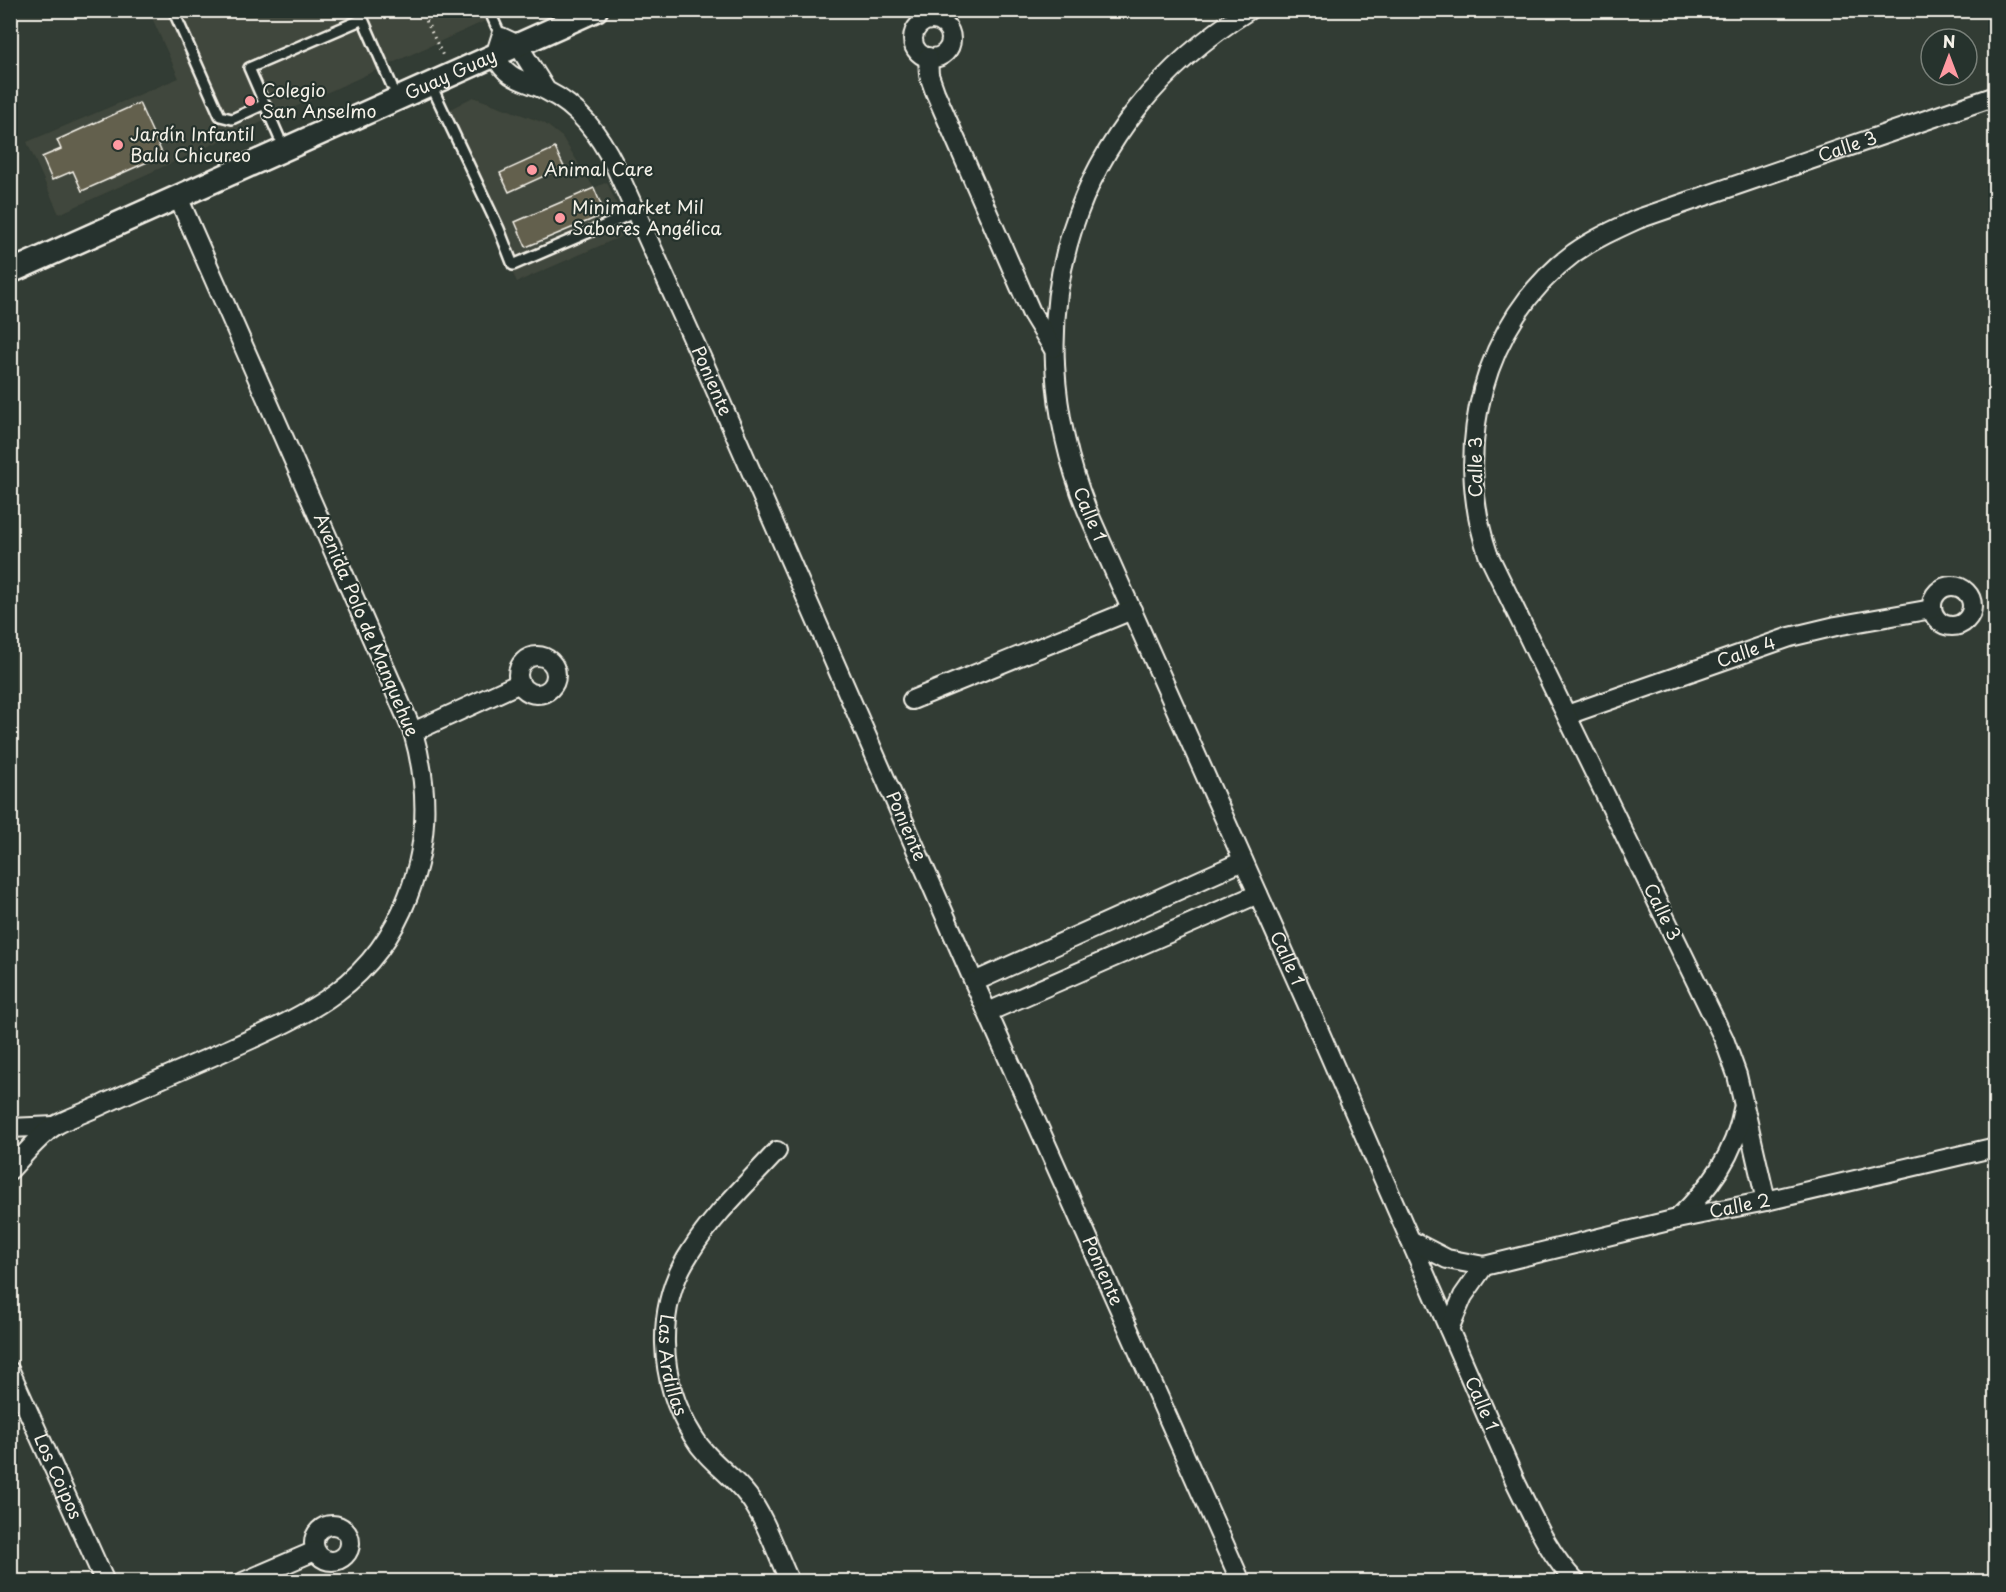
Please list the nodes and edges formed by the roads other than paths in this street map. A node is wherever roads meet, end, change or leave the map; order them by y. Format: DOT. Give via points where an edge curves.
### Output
graph roads {
  1 [pos="173,10"];
  2 [pos="489,10"];
  3 [pos="561,10"];
  4 [pos="596,10"];
  5 [pos="1249,10"];
  6 [pos="361,15"];
  7 [pos="505,46"];
  8 [pos="928,57"];
  9 [pos="431,84"];
  10 [pos="546,90"];
  11 [pos="395,93"];
  12 [pos="1995,96"];
  13 [pos="265,104"];
  14 [pos="282,144"];
  15 [pos="178,197"];
  16 [pos="636,212"];
  17 [pos="10,261"];
  18 [pos="10,272"];
  19 [pos="1053,348"];
  20 [pos="1932,609"];
  21 [pos="1132,610"];
  22 [pos="520,683"];
  23 [pos="912,700"];
  24 [pos="1567,715"];
  25 [pos="413,732"];
  26 [pos="1244,861"];
  27 [pos="1258,894"];
  28 [pos="974,982"];
  29 [pos="988,1012"];
  30 [pos="1744,1104"];
  31 [pos="55,1126"];
  32 [pos="10,1128"];
  33 [pos="1995,1147"];
  34 [pos="777,1151"];
  35 [pos="10,1170"];
  36 [pos="1766,1201"];
  37 [pos="1677,1219"];
  38 [pos="1410,1240"];
  39 [pos="1484,1266"];
  40 [pos="1449,1329"];
  41 [pos="10,1371"];
  42 [pos="315,1551"];
  43 [pos="1556,1558"];
  44 [pos="105,1581"];
  45 [pos="243,1581"];
  46 [pos="790,1581"];
  47 [pos="1241,1581"];
  48 [pos="1564,1581"];
  49 [pos="1576,1581"];
  1 -- 13 [label="lane" via="220,116 232,119"];
  2 -- 7 [label="lane"];
  3 -- 7 [label="street, Guay Guay"];
  4 -- 7 [label="street, Guay Guay"];
  5 -- 19 [label="street, Calle 1" via="1202,42 1161,79 1111,145 1088,188 1069,237 1057,297"];
  6 -- 11 [label="lane"];
  6 -- 13 [label="lane" via="249,68"];
  7 -- 9 [label="street, Guay Guay"];
  7 -- 10 [label="street, Poniente"];
  7 -- 10 [label="street, Poniente" via="504,70 516,80"];
  7 -- 11 [label="street, Guay Guay"];
  8 -- 19 [label="street, Calle 1" via="935,93 1031,312"];
  9 -- 11 [label="street, Guay Guay"];
  9 -- 16 [label="lane" via="513,265"];
  10 -- 16 [label="street, Poniente" via="572,107 600,138"];
  11 -- 14 [label="street, Guay Guay"];
  12 -- 24 [label="street, Calle 3" via="1618,228 1587,244 1560,265 1519,313 1499,347 1480,399 1473,459 1474,495 1488,554"];
  13 -- 14 [label="lane"];
  14 -- 15 [label="street, Guay Guay"];
  14 -- 17 [label="street, Guay Guay"];
  15 -- 18 [label="street, Guay Guay"];
  15 -- 25 [label="street, Avenida Polo de Manquehue"];
  16 -- 28 [label="street, Poniente"];
  19 -- 21 [label="street, Calle 1" via="1061,422 1071,465"];
  20 -- 24 [label="street, Calle 4" via="1790,637"];
  21 -- 23 [label="street"];
  21 -- 26 [label="street, Calle 1"];
  22 -- 25 [label="street"];
  24 -- 30 [label="street, Calle 3" via="1724,1039"];
  25 -- 31 [label="street, Avenida Polo de Manquehue" via="425,792 419,863 395,925 363,968 331,998 301,1015"];
  26 -- 27 [label="street, Calle 1"];
  26 -- 28 [label="street"];
  27 -- 29 [label="street"];
  27 -- 38 [label="street, Calle 1"];
  28 -- 29 [label="street, Poniente"];
  29 -- 47 [label="street, Poniente"];
  30 -- 36 [label="street, Calle 3"];
  30 -- 37 [label="street, Calle 3" via="1737,1136 1723,1166"];
  31 -- 32 [label="street, Avenida Polo de Manquehue"];
  31 -- 35 [label="street, Avenida Polo de Manquehue"];
  33 -- 36 [label="street, Calle 2"];
  34 -- 46 [label="street, Las Ardillas" via="714,1221 684,1262 670,1302 665,1350 672,1390 686,1425 709,1457 752,1503"];
  36 -- 37 [label="street, Calle 2"];
  37 -- 39 [label="street, Calle 2"];
  38 -- 39 [label="street, Calle 2" via="1447,1259"];
  38 -- 40 [label="street, Calle 1"];
  39 -- 40 [label="street" via="1463,1296"];
  40 -- 43 [label="street, Calle 1" via="1521,1492"];
  41 -- 44 [label="street, Los Coipos"];
  42 -- 45 [label="street"];
  43 -- 48 [label="street, Calle 1"];
  43 -- 49 [label="street, Calle 1"];
}
